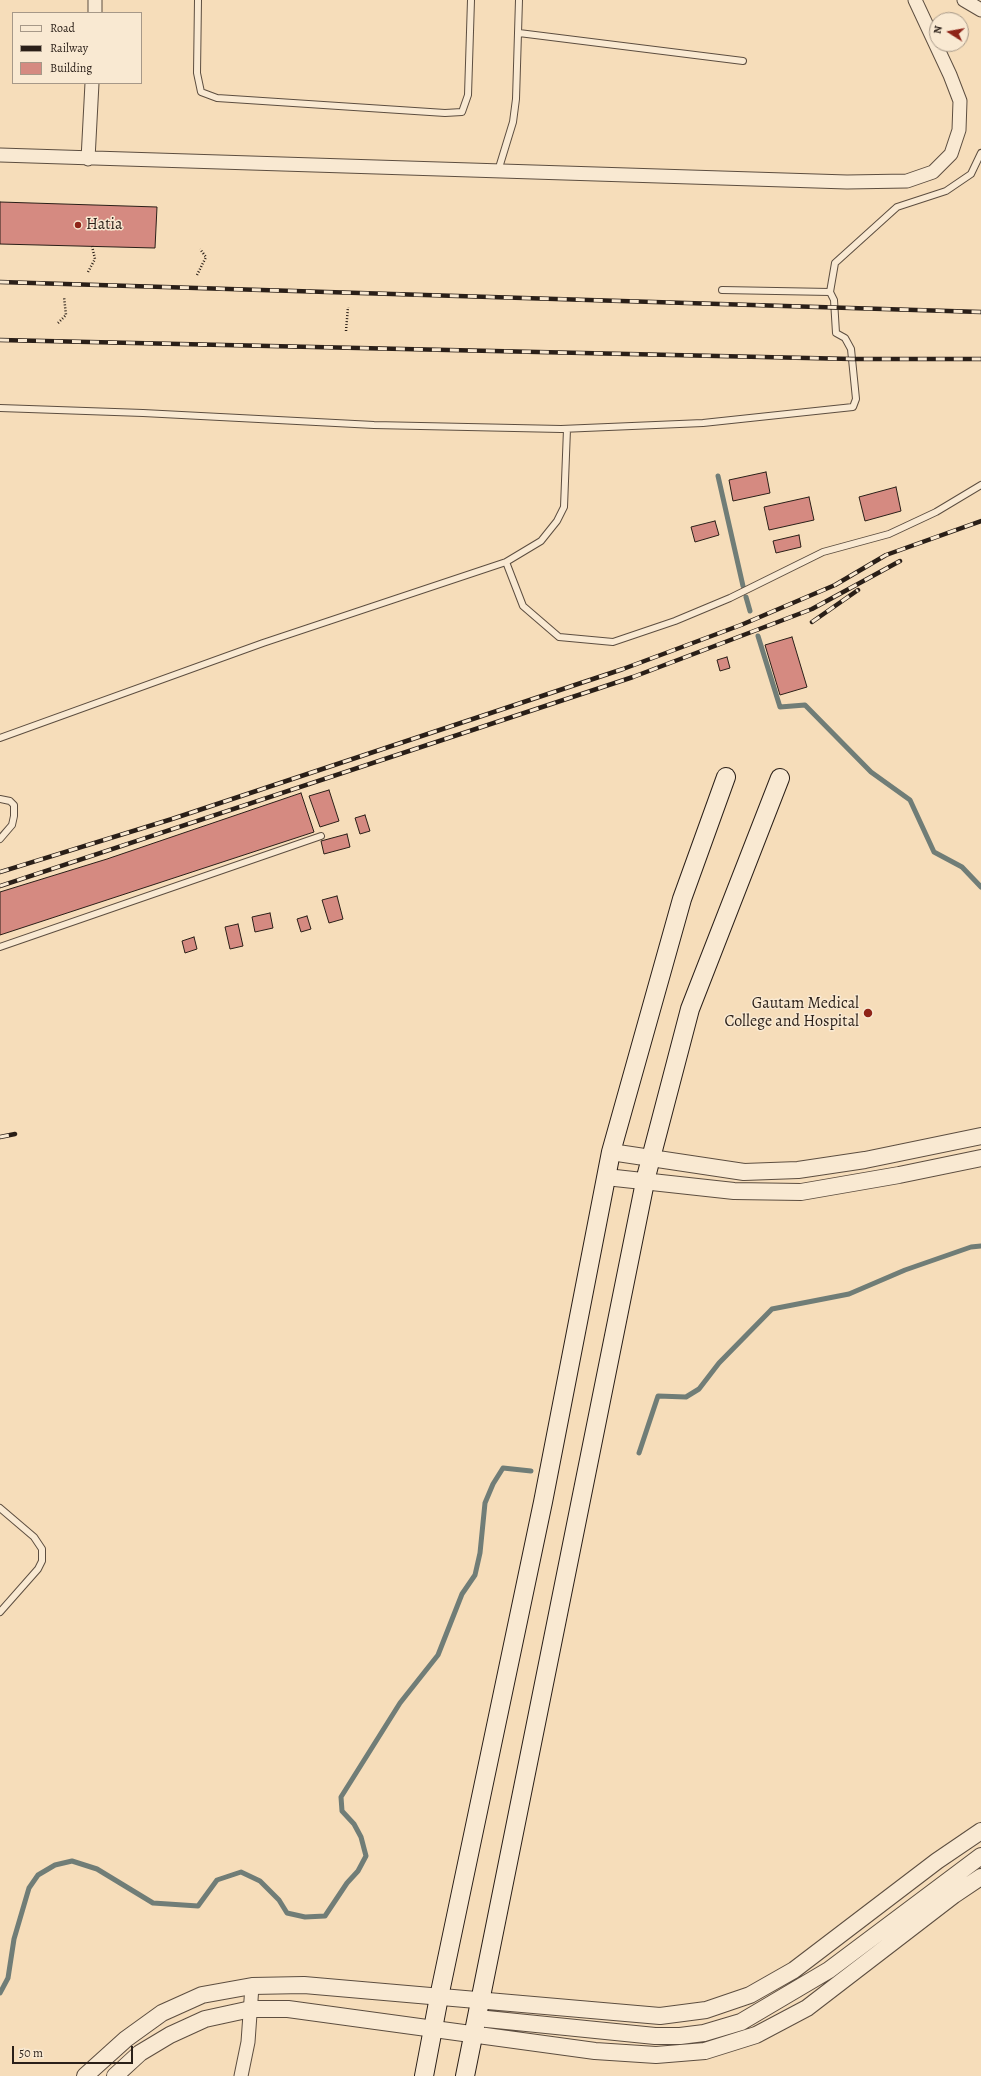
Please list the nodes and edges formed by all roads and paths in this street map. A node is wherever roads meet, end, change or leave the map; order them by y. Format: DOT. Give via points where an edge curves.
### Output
graph roads {
  1 [pos="95,0"];
  2 [pos="198,0"];
  3 [pos="471,0"];
  4 [pos="519,0"];
  5 [pos="918,0"];
  6 [pos="964,0"];
  7 [pos="981,10"];
  8 [pos="95,12"];
  9 [pos="519,32"];
  10 [pos="743,62"];
  11 [pos="92,84"];
  12 [pos="981,153"];
  13 [pos="0,155"];
  14 [pos="88,159"];
  15 [pos="498,171"];
  16 [pos="92,246"];
  17 [pos="200,249"];
  18 [pos="88,272"];
  19 [pos="197,275"];
  20 [pos="722,290"];
  21 [pos="830,292"];
  22 [pos="64,296"];
  23 [pos="348,307"];
  24 [pos="58,323"];
  25 [pos="346,331"];
  26 [pos="0,408"];
  27 [pos="566,429"];
  28 [pos="981,485"];
  29 [pos="506,562"];
  30 [pos="0,738"];
  31 [pos="726,777"];
  32 [pos="780,778"];
  33 [pos="0,799"];
  34 [pos="321,836"];
  35 [pos="0,839"];
  36 [pos="0,946"];
  37 [pos="981,1136"];
  38 [pos="611,1152"];
  39 [pos="651,1158"];
  40 [pos="981,1158"];
  41 [pos="606,1177"];
  42 [pos="645,1181"];
  43 [pos="0,1508"];
  44 [pos="0,1612"];
  45 [pos="981,1830"];
  46 [pos="981,1856"];
  47 [pos="981,1877"];
  48 [pos="252,1986"];
  49 [pos="439,1997"];
  50 [pos="251,2009"];
  51 [pos="477,2018"];
  52 [pos="433,2028"];
  53 [pos="85,2076"];
  54 [pos="116,2076"];
  55 [pos="241,2076"];
  56 [pos="424,2076"];
  57 [pos="465,2076"];
  1 -- 8 [label="street"];
  2 -- 3 [label="lane" via="197,73 201,92 217,98 445,113 462,112 468,95"];
  4 -- 9 [label="lane"];
  5 -- 15 [label="street" via="960,101 960,130 951,154 933,172 906,181 847,182"];
  6 -- 7 [label="street"];
  9 -- 10 [label="lane"];
  9 -- 15 [label="lane" via="513,122"];
  11 -- 14 [label="street"];
  12 -- 21 [label="lane" via="971,174 946,191 898,207 835,263"];
  13 -- 14 [label="street"];
  14 -- 15 [label="street" via="259,162"];
  16 -- 18 [label="path" via="95,258"];
  17 -- 19 [label="path" via="206,257"];
  20 -- 21 [label="lane"];
  21 -- 27 [label="lane" via="834,300 836,333 844,338 851,349 856,399 853,407 703,423"];
  22 -- 24 [label="path" via="66,315"];
  23 -- 25 [label="path"];
  26 -- 27 [label="lane" via="374,425"];
  27 -- 29 [label="lane" via="564,507 557,521 541,540"];
  28 -- 29 [label="lane" via="936,512 889,534 823,552 730,598 675,621 613,642 559,637 523,606"];
  29 -- 30 [label="lane" via="263,643"];
  31 -- 38 [label="main road" via="682,899"];
  32 -- 39 [label="main road" via="690,1008"];
  33 -- 35 [label="lane" via="10,801 14,806 12,825"];
  34 -- 36 [label="lane"];
  37 -- 39 [label="street" via="865,1160 798,1170 744,1172"];
  38 -- 39 [label="street"];
  38 -- 41 [label="main road"];
  39 -- 42 [label="main road"];
  40 -- 42 [label="street" via="801,1192 734,1191"];
  41 -- 42 [label="street"];
  41 -- 49 [label="main road" via="543,1502"];
  42 -- 51 [label="main road"];
  43 -- 44 [label="lane" via="34,1537 42,1548 42,1561"];
  45 -- 51 [label="street" via="794,1970 750,1995 714,2007 660,2016"];
  46 -- 51 [label="street" via="828,1970 741,2022 704,2033 655,2036"];
  47 -- 51 [label="street" via="807,2008 756,2035 705,2050 656,2055 595,2052"];
  48 -- 49 [label="street" via="304,1985"];
  48 -- 50 [label="street"];
  48 -- 53 [label="street" via="202,1995 162,2013 126,2039"];
  49 -- 51 [label="street"];
  49 -- 52 [label="main road"];
  50 -- 52 [label="street" via="288,2009"];
  50 -- 54 [label="street" via="205,2019 170,2035 140,2053"];
  50 -- 55 [label="street"];
  51 -- 52 [label="street"];
  51 -- 57 [label="main road"];
  52 -- 56 [label="main road"];
}
